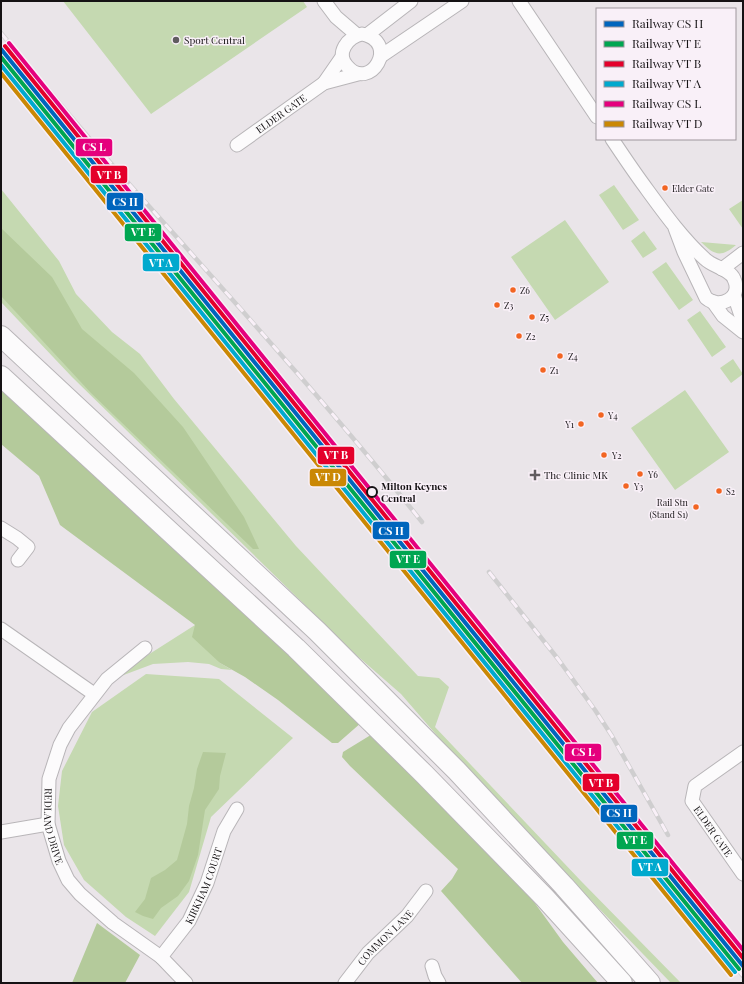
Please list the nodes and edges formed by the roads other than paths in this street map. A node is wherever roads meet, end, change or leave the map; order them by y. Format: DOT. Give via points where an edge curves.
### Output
graph roads {
  1 [pos="324,1"];
  2 [pos="411,1"];
  3 [pos="462,1"];
  4 [pos="519,1"];
  5 [pos="336,17"];
  6 [pos="362,35"];
  7 [pos="343,53"];
  8 [pos="381,56"];
  9 [pos="358,74"];
  10 [pos="324,83"];
  11 [pos="596,116"];
  12 [pos="613,140"];
  13 [pos="237,145"];
  14 [pos="675,228"];
  15 [pos="743,253"];
  16 [pos="721,269"];
  17 [pos="702,290"];
  18 [pos="737,292"];
  19 [pos="713,302"];
  20 [pos="743,322"];
  21 [pos="1,325"];
  22 [pos="743,332"];
  23 [pos="1,336"];
  24 [pos="1,376"];
  25 [pos="83,412"];
  26 [pos="1,528"];
  27 [pos="18,560"];
  28 [pos="1,629"];
  29 [pos="145,648"];
  30 [pos="94,694"];
  31 [pos="743,752"];
  32 [pos="238,809"];
  33 [pos="48,824"];
  34 [pos="1,832"];
  35 [pos="743,874"];
  36 [pos="426,891"];
  37 [pos="160,957"];
  38 [pos="432,966"];
  39 [pos="186,983"];
  40 [pos="345,983"];
  41 [pos="439,983"];
  42 [pos="622,983"];
  43 [pos="650,983"];
  1 -- 5 [label="street"];
  2 -- 6 [label="street"];
  3 -- 8 [label="street"];
  4 -- 11 [label="street"];
  5 -- 6 [label="street"];
  5 -- 7 [label="street"];
  6 -- 7 [label="street" via="351,38"];
  6 -- 8 [label="street" via="375,40"];
  7 -- 9 [label="street" via="345,65"];
  7 -- 10 [label="street, ELDER GATE"];
  8 -- 9 [label="street" via="375,68"];
  9 -- 10 [label="street, ELDER GATE"];
  10 -- 13 [label="street, ELDER GATE"];
  12 -- 14 [label="street"];
  14 -- 16 [label="street" via="706,260"];
  14 -- 17 [label="street"];
  15 -- 16 [label="street"];
  16 -- 17 [label="street" via="707,273 702,280"];
  16 -- 18 [label="street" via="729,272 734,279"];
  17 -- 19 [label="street" via="706,298"];
  18 -- 19 [label="street" via="726,302"];
  18 -- 20 [label="street"];
  19 -- 22 [label="street" via="723,316"];
  21 -- 25 [label="highway"];
  23 -- 25 [label="highway"];
  24 -- 42 [label="highway" via="296,648 545,898"];
  25 -- 43 [label="highway" via="317,630 435,748 564,886"];
  26 -- 27 [label="street" via="28,547"];
  28 -- 30 [label="street"];
  29 -- 30 [label="street, REDLAND DRIVE" via="107,679"];
  30 -- 33 [label="street, REDLAND DRIVE" via="60,745 49,779"];
  31 -- 35 [label="street, ELDER GATE" via="695,786 692,801"];
  32 -- 37 [label="street, KIRKHAM COURT" via="224,831 207,883 189,921"];
  33 -- 34 [label="street"];
  33 -- 37 [label="street, REDLAND DRIVE" via="59,861 68,880 113,923"];
  36 -- 40 [label="street, COMMON LANE" via="407,916 368,953"];
  37 -- 39 [label="street, REDLAND DRIVE"];
  38 -- 41 [label="street"];
}
